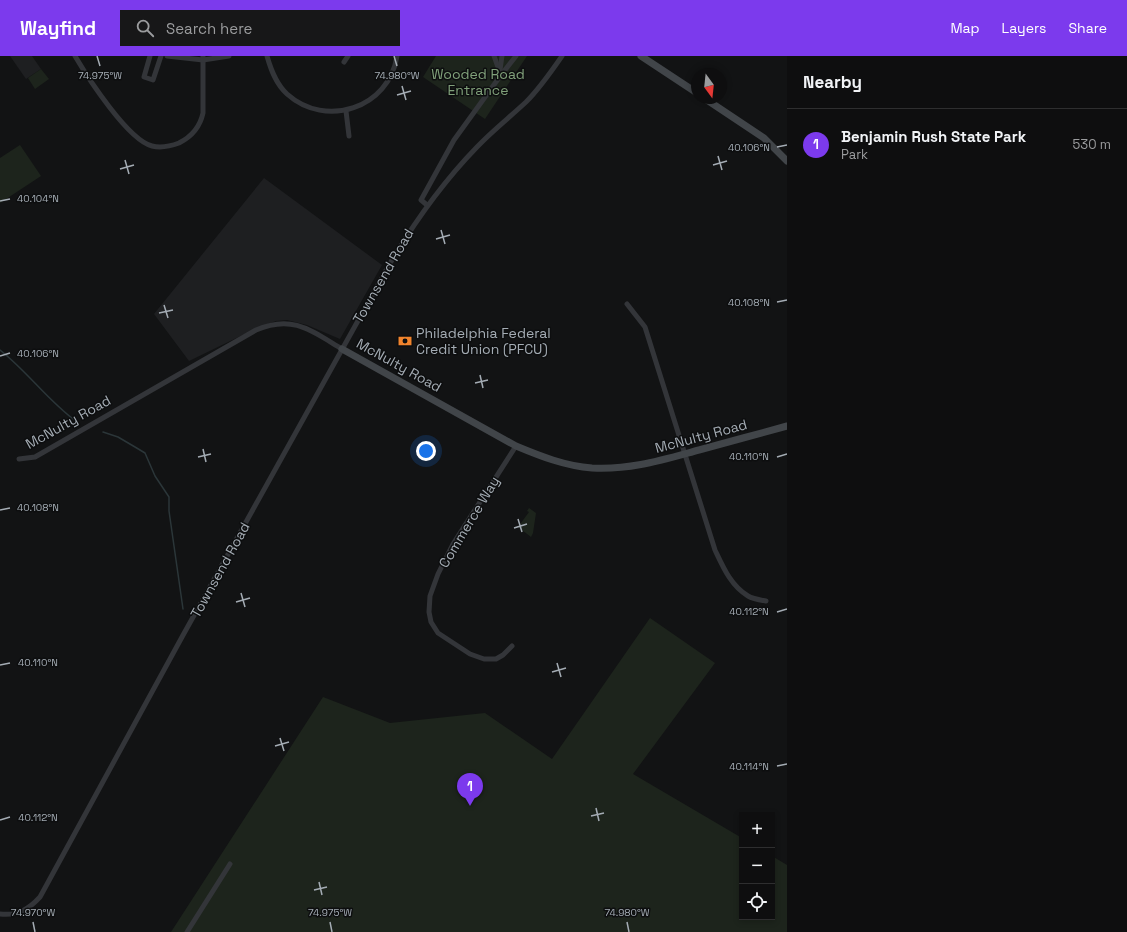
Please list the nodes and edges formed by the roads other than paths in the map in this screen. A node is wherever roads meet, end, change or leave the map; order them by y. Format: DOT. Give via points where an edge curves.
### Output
graph roads {
  1 [pos="75,56"];
  2 [pos="150,56"];
  3 [pos="161,56"];
  4 [pos="167,56"];
  5 [pos="229,56"];
  6 [pos="267,56"];
  7 [pos="348,56"];
  8 [pos="397,56"];
  9 [pos="494,56"];
  10 [pos="502,56"];
  11 [pos="516,56"];
  12 [pos="562,56"];
  13 [pos="641,56"];
  14 [pos="203,58"];
  15 [pos="344,62"];
  16 [pos="500,72"];
  17 [pos="691,89"];
  18 [pos="713,104"];
  19 [pos="346,111"];
  20 [pos="349,136"];
  21 [pos="787,161"];
  22 [pos="427,205"];
  23 [pos="627,304"];
  24 [pos="342,349"];
  25 [pos="787,426"];
  26 [pos="516,446"];
  27 [pos="686,454"];
  28 [pos="19,459"];
  29 [pos="766,601"];
  30 [pos="512,646"];
  31 [pos="230,864"];
  32 [pos="0,914"];
  33 [pos="187,932"];
  1 -- 14 [label="street" via="119,120 141,141 151,146 174,145 187,139 199,126 203,113"];
  2 -- 3 [label="street" via="144,77 153,80"];
  4 -- 14 [label="street"];
  5 -- 14 [label="street"];
  6 -- 19 [label="street" via="277,82 291,97 314,109"];
  7 -- 15 [label="street"];
  8 -- 19 [label="street" via="383,87 371,99"];
  9 -- 16 [label="street"];
  10 -- 16 [label="street"];
  11 -- 16 [label="street"];
  12 -- 22 [label="street, Townsend Road" via="542,85 473,151"];
  13 -- 17 [label="street"];
  16 -- 22 [label="street" via="454,140 421,200"];
  18 -- 21 [label="street" via="764,138"];
  19 -- 20 [label="street"];
  22 -- 24 [label="street, Townsend Road" via="409,230"];
  23 -- 27 [label="street" via="645,327"];
  24 -- 26 [label="street, McNulty Road"];
  24 -- 28 [label="street, McNulty Road" via="307,328 285,323 268,325 35,457"];
  24 -- 32 [label="street, Townsend Road" via="40,897 32,906 16,914"];
  25 -- 27 [label="street, McNulty Road"];
  26 -- 27 [label="street, McNulty Road" via="540,456 591,468 632,467"];
  26 -- 30 [label="street, Commerce Way" via="453,544 430,596 429,612 431,622 438,633 470,654 484,659 496,659"];
  27 -- 29 [label="street" via="715,550 724,570 735,586 749,597"];
  31 -- 33 [label="street"];
}
